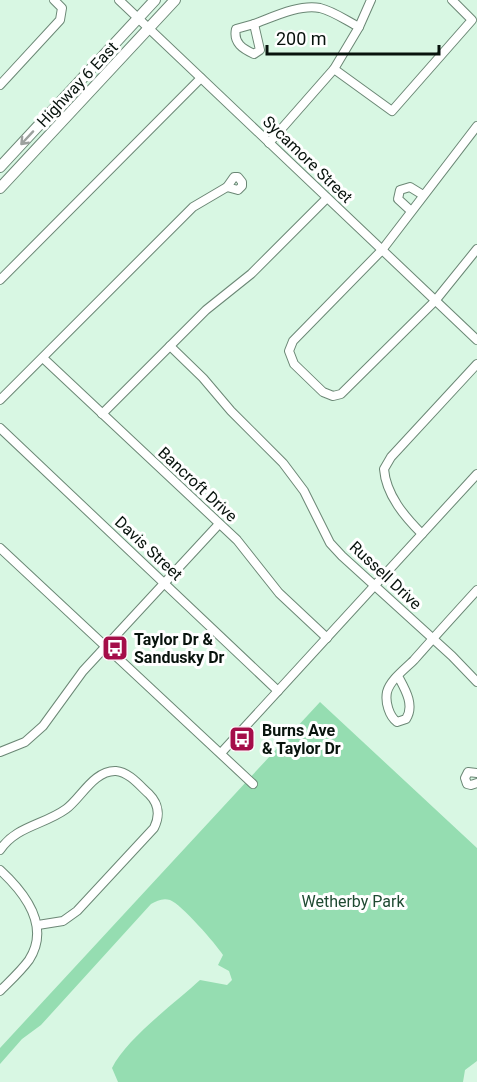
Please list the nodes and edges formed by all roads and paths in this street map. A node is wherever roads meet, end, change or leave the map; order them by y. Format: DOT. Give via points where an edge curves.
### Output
graph roads {
  1 [pos="54,0"];
  2 [pos="119,0"];
  3 [pos="155,0"];
  4 [pos="176,0"];
  5 [pos="371,0"];
  6 [pos="452,0"];
  7 [pos="138,18"];
  8 [pos="254,24"];
  9 [pos="359,27"];
  10 [pos="148,28"];
  11 [pos="334,69"];
  12 [pos="201,78"];
  13 [pos="0,85"];
  14 [pos="477,126"];
  15 [pos="269,143"];
  16 [pos="0,167"];
  17 [pos="227,187"];
  18 [pos="0,188"];
  19 [pos="423,195"];
  20 [pos="327,198"];
  21 [pos="411,211"];
  22 [pos="477,249"];
  23 [pos="382,250"];
  24 [pos="0,280"];
  25 [pos="435,301"];
  26 [pos="477,340"];
  27 [pos="170,346"];
  28 [pos="43,358"];
  29 [pos="477,364"];
  30 [pos="0,400"];
  31 [pos="102,414"];
  32 [pos="0,428"];
  33 [pos="477,474"];
  34 [pos="219,524"];
  35 [pos="422,534"];
  36 [pos="0,548"];
  37 [pos="165,583"];
  38 [pos="375,586"];
  39 [pos="477,590"];
  40 [pos="327,638"];
  41 [pos="433,639"];
  42 [pos="106,646"];
  43 [pos="398,676"];
  44 [pos="477,682"];
  45 [pos="278,691"];
  46 [pos="0,753"];
  47 [pos="221,753"];
  48 [pos="477,773"];
  49 [pos="477,783"];
  50 [pos="253,784"];
  51 [pos="0,850"];
  52 [pos="0,870"];
  53 [pos="38,925"];
  54 [pos="0,991"];
  1 -- 13 [label="street" via="62,9 62,17"];
  2 -- 7 [label="street, Sycamore Street"];
  3 -- 7 [label="main road, Highway 6 East"];
  4 -- 10 [label="main road, Highway 6 East"];
  5 -- 9 [label="street"];
  6 -- 11 [label="street" via="472,20 392,111"];
  7 -- 10 [label="street, Sycamore Street"];
  7 -- 16 [label="main road, Highway 6 East, one-way"];
  8 -- 9 [label="street" via="312,8"];
  9 -- 11 [label="street"];
  10 -- 12 [label="street, Sycamore Street"];
  10 -- 18 [label="main road, Highway 6 East"];
  11 -- 15 [label="street"];
  12 -- 15 [label="street, Sycamore Street"];
  12 -- 24 [label="street"];
  14 -- 19 [label="street"];
  15 -- 20 [label="street, Sycamore Street"];
  17 -- 28 [label="street" via="193,207"];
  19 -- 21 [label="street"];
  19 -- 21 [label="street" via="410,187 400,190 398,199"];
  20 -- 23 [label="street, Sycamore Street"];
  20 -- 27 [label="street" via="251,274"];
  21 -- 23 [label="street"];
  22 -- 25 [label="street"];
  23 -- 25 [label="street, Sycamore Street"];
  23 -- 25 [label="street" via="290,346 292,362 323,392 333,396 345,392"];
  25 -- 26 [label="street, Sycamore Street"];
  27 -- 31 [label="street"];
  27 -- 38 [label="street, Russell Drive" via="283,464 304,491 330,543"];
  28 -- 30 [label="street"];
  28 -- 31 [label="street, Bancroft Drive"];
  29 -- 35 [label="street" via="385,465 385,478 402,513"];
  31 -- 34 [label="street, Bancroft Drive"];
  32 -- 37 [label="street, Davis Street"];
  33 -- 35 [label="street"];
  34 -- 37 [label="street"];
  34 -- 40 [label="street, Bancroft Drive" via="242,545 286,601"];
  35 -- 38 [label="street"];
  36 -- 42 [label="street"];
  37 -- 42 [label="street"];
  37 -- 45 [label="street, Davis Street"];
  38 -- 40 [label="street"];
  38 -- 41 [label="street, Russell Drive"];
  39 -- 41 [label="street"];
  40 -- 45 [label="street"];
  41 -- 43 [label="street"];
  41 -- 44 [label="street, Russell Drive"];
  42 -- 46 [label="street" via="72,684 43,726 24,742"];
  42 -- 47 [label="street"];
  43 -- 43 [label="street" via="410,710 406,719 397,722 390,713 387,694"];
  45 -- 47 [label="street"];
  47 -- 50 [label="street"];
  48 -- 49 [label="street" via="468,772 465,778 467,784"];
  51 -- 53 [label="street" via="13,835 66,809 109,772 129,776 156,803 158,818 154,828 77,911 63,921"];
  52 -- 53 [label="street" via="31,906"];
  53 -- 54 [label="street" via="30,958"];
}
